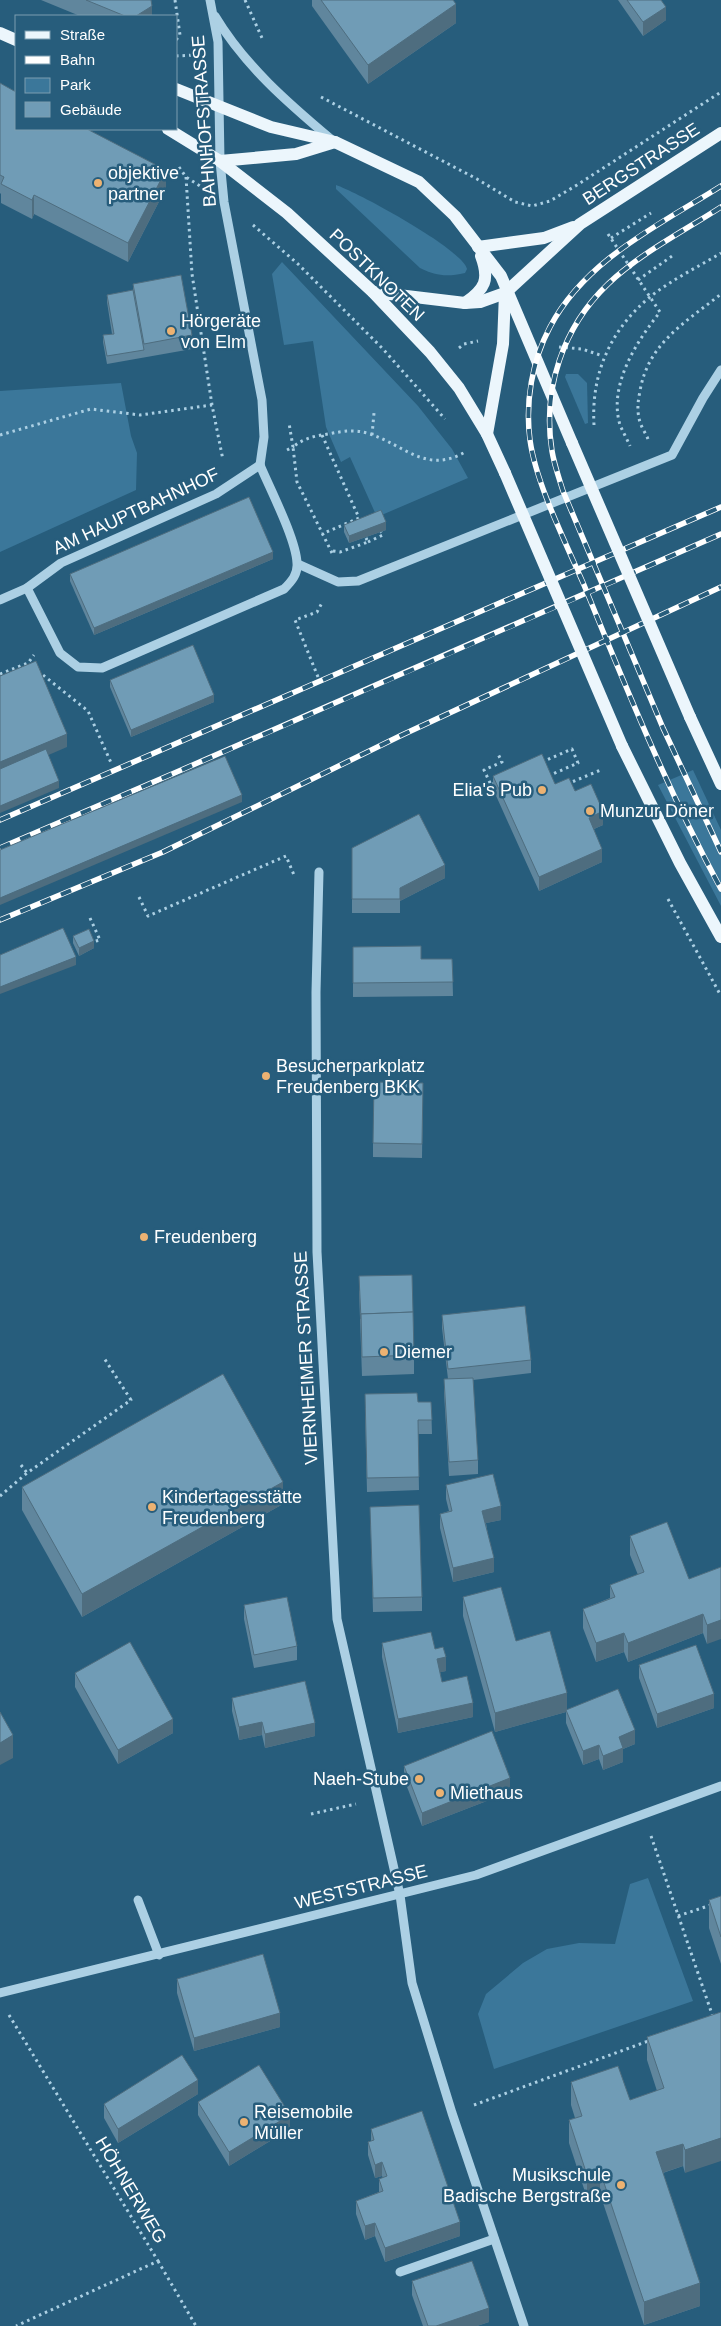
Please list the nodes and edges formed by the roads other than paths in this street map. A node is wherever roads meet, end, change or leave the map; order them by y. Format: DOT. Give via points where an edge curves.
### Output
graph roads {
  1 [pos="210,0"];
  2 [pos="212,11"];
  3 [pos="0,33"];
  4 [pos="15,40"];
  5 [pos="178,90"];
  6 [pos="221,107"];
  7 [pos="170,130"];
  8 [pos="721,133"];
  9 [pos="335,142"];
  10 [pos="220,161"];
  11 [pos="580,224"];
  12 [pos="478,247"];
  13 [pos="506,291"];
  14 [pos="372,292"];
  15 [pos="465,303"];
  16 [pos="721,370"];
  17 [pos="487,434"];
  18 [pos="260,465"];
  19 [pos="298,564"];
  20 [pos="27,588"];
  21 [pos="0,600"];
  22 [pos="721,784"];
  23 [pos="320,872"];
  24 [pos="721,937"];
  25 [pos="721,1786"];
  26 [pos="400,1895"];
  27 [pos="138,1900"];
  28 [pos="159,1955"];
  29 [pos="0,1993"];
  30 [pos="494,2239"];
  31 [pos="400,2272"];
  32 [pos="524,2326"];
  1 -- 2 [label="street, BAHNHOFSTRASSE"];
  2 -- 6 [label="street, BAHNHOFSTRASSE" via="218,42"];
  2 -- 9 [label="street, BAHNHOFSTRASSE" via="236,49 284,99"];
  3 -- 4 [label="main road"];
  5 -- 6 [label="main road"];
  6 -- 9 [label="main road" via="271,127"];
  6 -- 10 [label="street, BAHNHOFSTRASSE"];
  7 -- 10 [label="main road"];
  8 -- 11 [label="main road, BERGSTRASSE"];
  9 -- 10 [label="main road" via="296,154"];
  9 -- 12 [label="main road" via="419,182 455,216"];
  10 -- 14 [label="main road, POSTKNOTEN" via="287,213"];
  10 -- 18 [label="street, BAHNHOFSTRASSE" via="224,202 262,400 264,437"];
  11 -- 12 [label="main road" via="544,238"];
  11 -- 13 [label="main road"];
  12 -- 13 [label="main road" via="501,276"];
  12 -- 15 [label="main road" via="486,268 484,286"];
  13 -- 15 [label="main road" via="480,302"];
  13 -- 17 [label="main road" via="503,344"];
  13 -- 22 [label="main road, bridge"];
  14 -- 15 [label="main road"];
  14 -- 17 [label="main road, POSTKNOTEN" via="440,364"];
  16 -- 19 [label="street" via="672,455 358,582 338,582"];
  17 -- 24 [label="main road, POSTKNOTEN, bridge" via="622,746"];
  18 -- 19 [label="street" via="284,520"];
  18 -- 20 [label="street, AM HAUPTBAHNHOF" via="216,494 61,564"];
  19 -- 20 [label="street" via="294,579 284,589 102,668 78,667 60,654"];
  20 -- 21 [label="street, AM HAUPTBAHNHOF"];
  23 -- 26 [label="street, VIERNHEIMER STRASSE" via="316,992 317,1252 338,1619"];
  25 -- 26 [label="street, WESTSTRASSE" via="476,1875"];
  26 -- 28 [label="street, WESTSTRASSE"];
  26 -- 30 [label="street, VIERNHEIMER STRASSE" via="412,1983"];
  27 -- 28 [label="street"];
  28 -- 29 [label="street, WESTSTRASSE"];
  30 -- 31 [label="street"];
  30 -- 32 [label="street, VIERNHEIMER STRASSE"];
}
